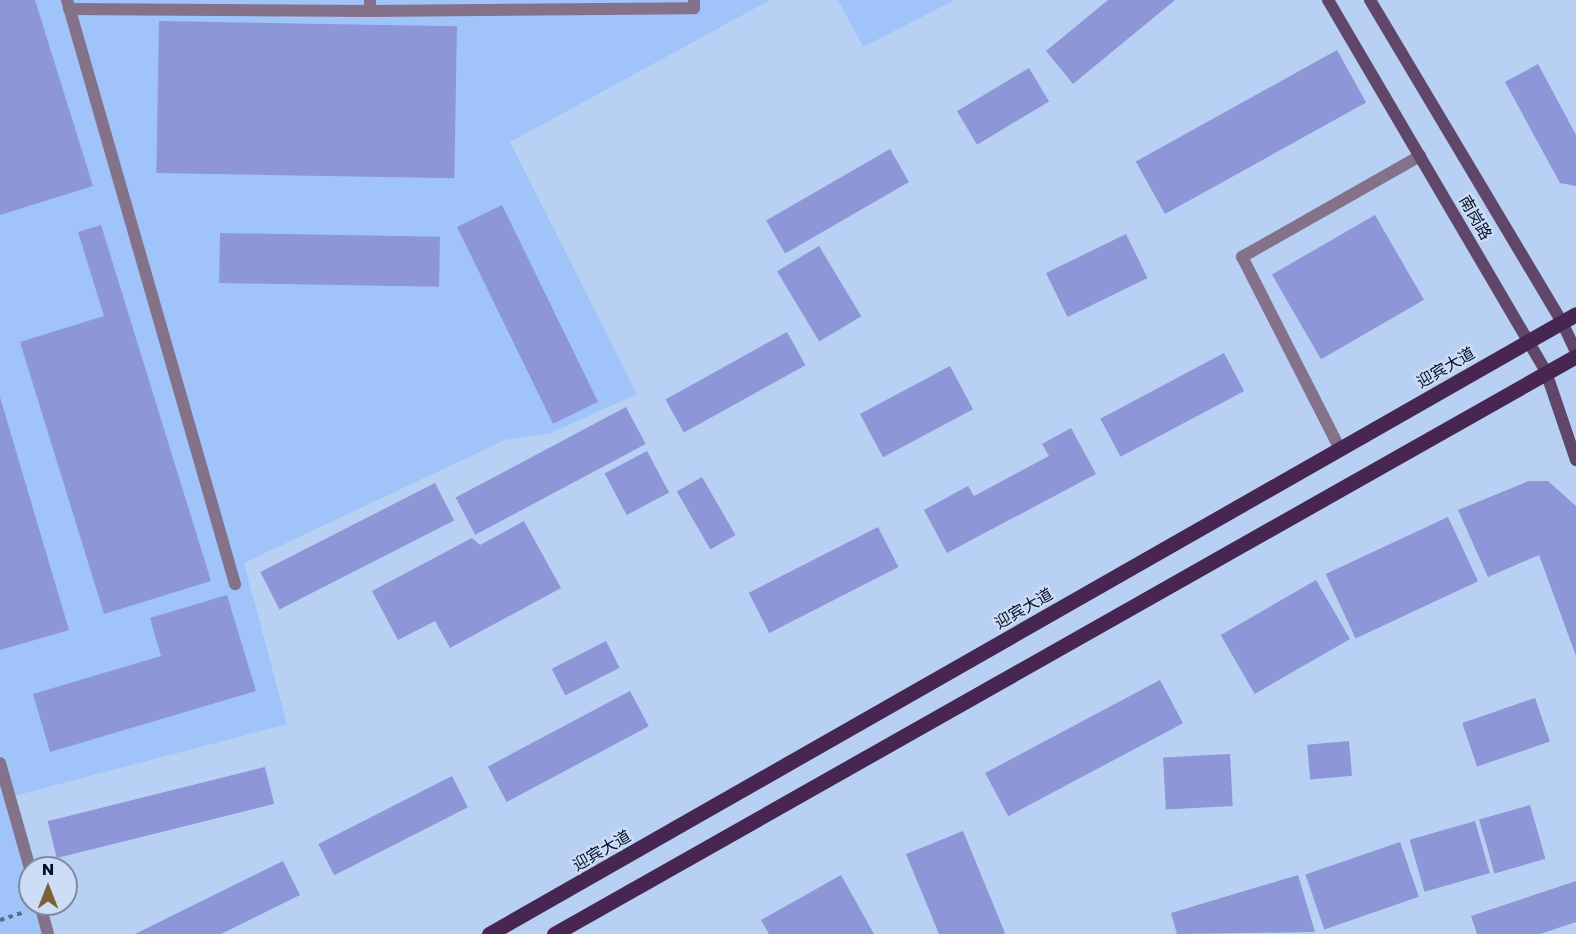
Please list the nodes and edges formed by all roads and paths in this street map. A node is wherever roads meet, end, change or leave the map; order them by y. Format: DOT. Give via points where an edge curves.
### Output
graph roads {
  1 [pos="694,0"];
  2 [pos="1328,0"];
  3 [pos="1370,0"];
  4 [pos="68,5"];
  5 [pos="370,6"];
  6 [pos="1420,156"];
  7 [pos="1576,314"];
  8 [pos="1562,322"];
  9 [pos="1528,341"];
  10 [pos="1576,354"];
  11 [pos="1546,372"];
  12 [pos="1340,449"];
  13 [pos="1576,460"];
  14 [pos="235,584"];
  15 [pos="0,763"];
  16 [pos="27,856"];
  17 [pos="43,916"];
  18 [pos="48,934"];
  19 [pos="489,934"];
  20 [pos="554,934"];
  1 -- 5 [label="lane" via="694,8"];
  2 -- 6 [label="main road, 南岗路"];
  3 -- 8 [label="main road, 南岗路"];
  4 -- 5 [label="lane"];
  4 -- 14 [label="lane"];
  6 -- 9 [label="main road, 南岗路"];
  6 -- 12 [label="lane" via="1242,257"];
  7 -- 8 [label="main road, 迎宾大道"];
  8 -- 9 [label="main road, 迎宾大道"];
  8 -- 10 [label="main road, 南岗路"];
  9 -- 11 [label="main road, 南岗路"];
  9 -- 12 [label="main road, 迎宾大道"];
  10 -- 11 [label="main road"];
  11 -- 13 [label="main road, 南岗路"];
  11 -- 20 [label="main road"];
  12 -- 19 [label="main road, 迎宾大道"];
  15 -- 16 [label="lane"];
  17 -- 18 [label="lane"];
}
